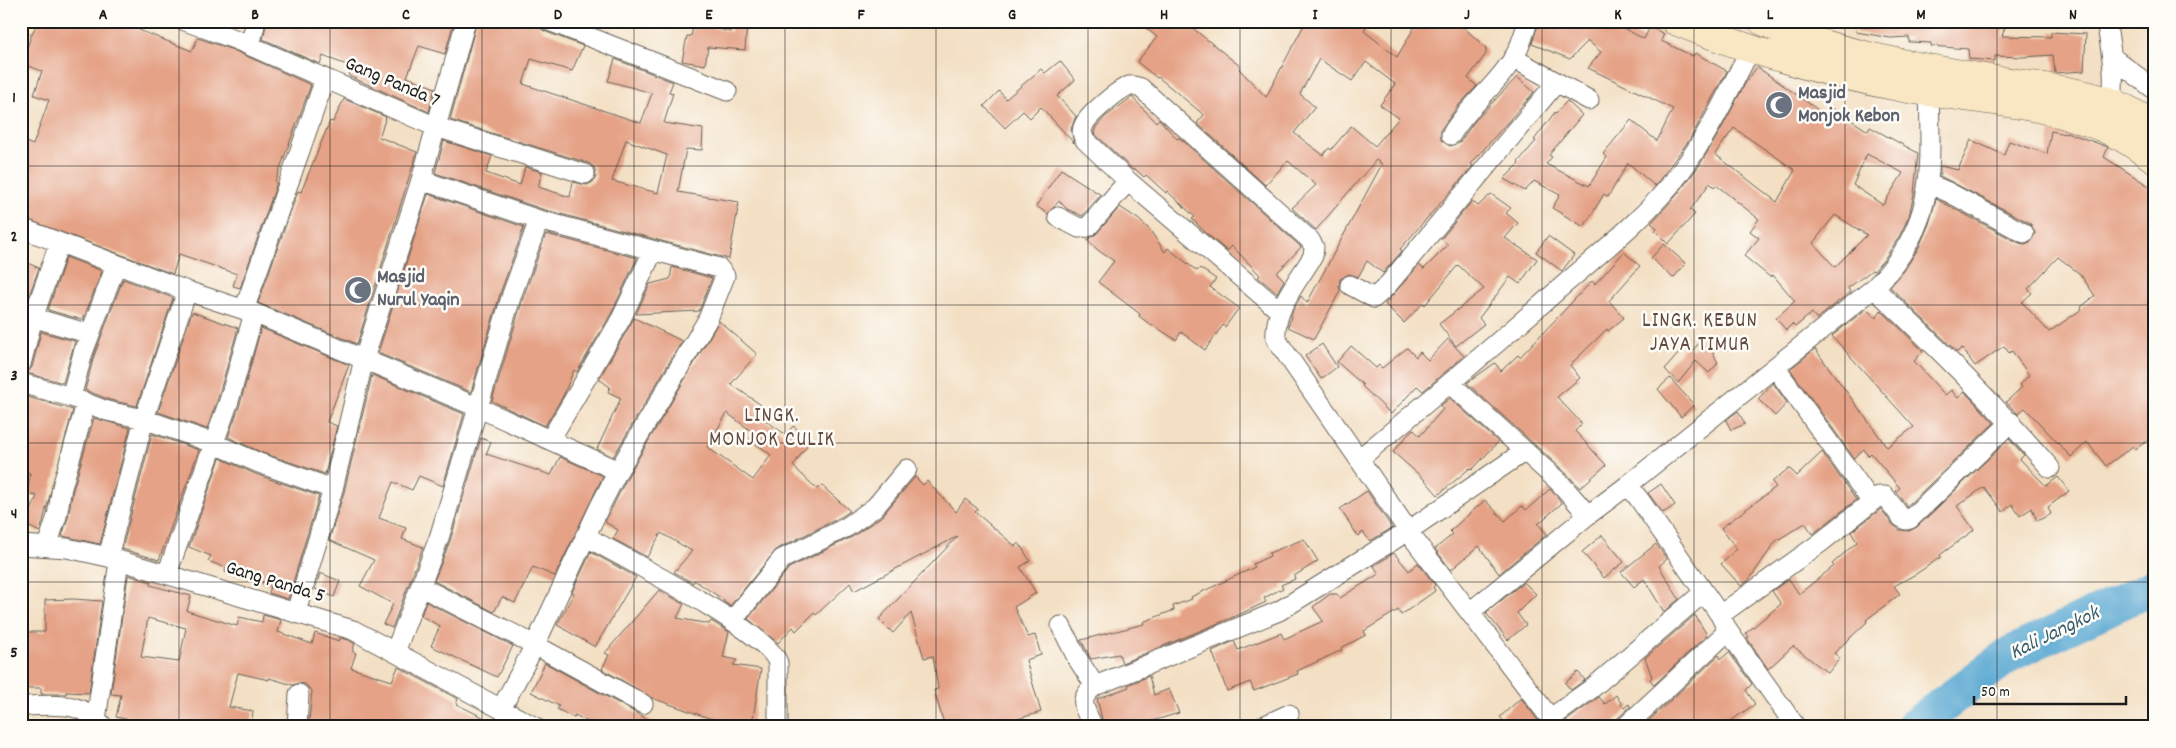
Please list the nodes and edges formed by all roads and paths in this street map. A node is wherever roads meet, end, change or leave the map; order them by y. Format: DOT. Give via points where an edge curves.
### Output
graph roads {
  1 [pos="185,21"];
  2 [pos="256,21"];
  3 [pos="466,21"];
  4 [pos="549,21"];
  5 [pos="1528,21"];
  6 [pos="1675,21"];
  7 [pos="1762,21"];
  8 [pos="2106,21"];
  9 [pos="250,46"];
  10 [pos="1750,50"];
  11 [pos="2112,57"];
  12 [pos="1513,58"];
  13 [pos="325,79"];
  14 [pos="1556,83"];
  15 [pos="2155,90"];
  16 [pos="727,91"];
  17 [pos="1929,91"];
  18 [pos="1589,100"];
  19 [pos="2112,103"];
  20 [pos="2155,126"];
  21 [pos="436,127"];
  22 [pos="2105,128"];
  23 [pos="1451,135"];
  24 [pos="2155,159"];
  25 [pos="585,174"];
  26 [pos="421,180"];
  27 [pos="1128,181"];
  28 [pos="1929,184"];
  29 [pos="1058,217"];
  30 [pos="539,220"];
  31 [pos="2024,233"];
  32 [pos="23,235"];
  33 [pos="59,244"];
  34 [pos="653,251"];
  35 [pos="116,265"];
  36 [pos="1350,285"];
  37 [pos="1874,288"];
  38 [pos="187,291"];
  39 [pos="1280,311"];
  40 [pos="249,312"];
  41 [pos="27,316"];
  42 [pos="90,334"];
  43 [pos="364,359"];
  44 [pos="21,364"];
  45 [pos="1774,367"];
  46 [pos="21,383"];
  47 [pos="1451,384"];
  48 [pos="78,400"];
  49 [pos="477,407"];
  50 [pos="144,419"];
  51 [pos="2011,422"];
  52 [pos="550,440"];
  53 [pos="213,443"];
  54 [pos="1525,451"];
  55 [pos="1358,459"];
  56 [pos="2050,468"];
  57 [pos="907,469"];
  58 [pos="618,471"];
  59 [pos="1628,485"];
  60 [pos="333,489"];
  61 [pos="1871,501"];
  62 [pos="1588,515"];
  63 [pos="1408,531"];
  64 [pos="585,536"];
  65 [pos="21,545"];
  66 [pos="47,546"];
  67 [pos="113,559"];
  68 [pos="167,574"];
  69 [pos="421,587"];
  70 [pos="1703,593"];
  71 [pos="296,612"];
  72 [pos="1470,612"];
  73 [pos="733,620"];
  74 [pos="1724,623"];
  75 [pos="1061,626"];
  76 [pos="535,645"];
  77 [pos="395,652"];
  78 [pos="1095,686"];
  79 [pos="299,694"];
  80 [pos="643,704"];
  81 [pos="21,706"];
  82 [pos="501,709"];
  83 [pos="1289,714"];
  84 [pos="1554,722"];
  85 [pos="99,724"];
  86 [pos="297,727"];
  87 [pos="535,727"];
  88 [pos="778,727"];
  89 [pos="1092,727"];
  90 [pos="1261,727"];
  91 [pos="1625,727"];
  92 [pos="1796,727"];
  1 -- 9 [label="street, Gang Panda 7"];
  2 -- 9 [label="street"];
  3 -- 21 [label="street"];
  4 -- 16 [label="street"];
  5 -- 12 [label="street"];
  6 -- 10 [label="main road"];
  7 -- 19 [label="main road" via="1879,59 2058,90"];
  8 -- 11 [label="street"];
  9 -- 13 [label="street, Gang Panda 7"];
  10 -- 17 [label="main road" via="1838,75"];
  10 -- 47 [label="street" via="1711,126 1677,176 1604,250"];
  11 -- 15 [label="street"];
  11 -- 19 [label="street"];
  12 -- 14 [label="street"];
  12 -- 23 [label="street"];
  13 -- 21 [label="street, Gang Panda 7"];
  13 -- 40 [label="street"];
  14 -- 18 [label="street"];
  14 -- 36 [label="street" via="1386,287 1374,298"];
  17 -- 22 [label="main road" via="2051,111"];
  17 -- 28 [label="street"];
  19 -- 20 [label="main road"];
  19 -- 22 [label="street"];
  21 -- 25 [label="street, Gang Panda 7"];
  21 -- 26 [label="street"];
  22 -- 24 [label="main road"];
  26 -- 30 [label="street"];
  26 -- 43 [label="street"];
  27 -- 29 [label="street" via="1088,227 1079,228"];
  27 -- 39 [label="street"];
  27 -- 39 [label="street" via="1085,140 1082,131 1091,116 1123,90 1136,86 1310,240 1314,247 1313,256"];
  28 -- 31 [label="street"];
  28 -- 37 [label="street" via="1922,216 1890,270"];
  30 -- 34 [label="street"];
  30 -- 49 [label="street"];
  32 -- 33 [label="street"];
  33 -- 35 [label="street"];
  33 -- 41 [label="street"];
  34 -- 52 [label="street" via="621,320"];
  34 -- 58 [label="street" via="719,268 725,276 708,320"];
  35 -- 38 [label="street"];
  35 -- 42 [label="street"];
  37 -- 45 [label="street"];
  37 -- 51 [label="street"];
  38 -- 40 [label="street"];
  38 -- 50 [label="street"];
  39 -- 55 [label="street" via="1275,331 1278,344"];
  40 -- 43 [label="street"];
  40 -- 53 [label="street" via="228,401"];
  41 -- 42 [label="street"];
  41 -- 44 [label="street"];
  42 -- 48 [label="street"];
  43 -- 49 [label="street"];
  43 -- 60 [label="street"];
  45 -- 59 [label="street"];
  45 -- 61 [label="street"];
  46 -- 48 [label="street"];
  47 -- 54 [label="street"];
  47 -- 55 [label="street"];
  48 -- 50 [label="street"];
  48 -- 66 [label="street" via="58,516"];
  49 -- 52 [label="street"];
  49 -- 69 [label="street"];
  50 -- 53 [label="street"];
  50 -- 67 [label="street"];
  51 -- 56 [label="street"];
  51 -- 61 [label="street" via="1910,518 1901,517 1883,495"];
  52 -- 58 [label="street"];
  53 -- 60 [label="street" via="259,464"];
  53 -- 68 [label="street"];
  54 -- 62 [label="street"];
  54 -- 63 [label="street"];
  55 -- 63 [label="street"];
  57 -- 73 [label="street" via="875,507 847,527 782,559"];
  58 -- 64 [label="street"];
  59 -- 62 [label="street"];
  59 -- 70 [label="street"];
  60 -- 71 [label="street"];
  61 -- 74 [label="street"];
  62 -- 72 [label="street"];
  63 -- 72 [label="street"];
  63 -- 78 [label="street" via="1279,611"];
  64 -- 73 [label="street"];
  64 -- 76 [label="street"];
  65 -- 66 [label="street, Gang Panda 5"];
  66 -- 67 [label="street, Gang Panda 5"];
  67 -- 68 [label="street, Gang Panda 5"];
  67 -- 85 [label="street"];
  68 -- 71 [label="street, Gang Panda 5"];
  69 -- 76 [label="street"];
  69 -- 77 [label="street"];
  70 -- 74 [label="street"];
  70 -- 84 [label="street"];
  71 -- 77 [label="street, Gang Panda 5" via="353,630"];
  72 -- 84 [label="street"];
  73 -- 88 [label="street" via="776,655"];
  74 -- 91 [label="street"];
  74 -- 92 [label="street"];
  75 -- 78 [label="street"];
  76 -- 80 [label="street"];
  76 -- 82 [label="street"];
  77 -- 82 [label="street, Gang Panda 5"];
  78 -- 89 [label="street" via="1086,693 1083,702"];
  79 -- 86 [label="street"];
  81 -- 85 [label="street" via="75,706"];
  82 -- 87 [label="street, Gang Panda 5"];
  83 -- 90 [label="street"];
}
